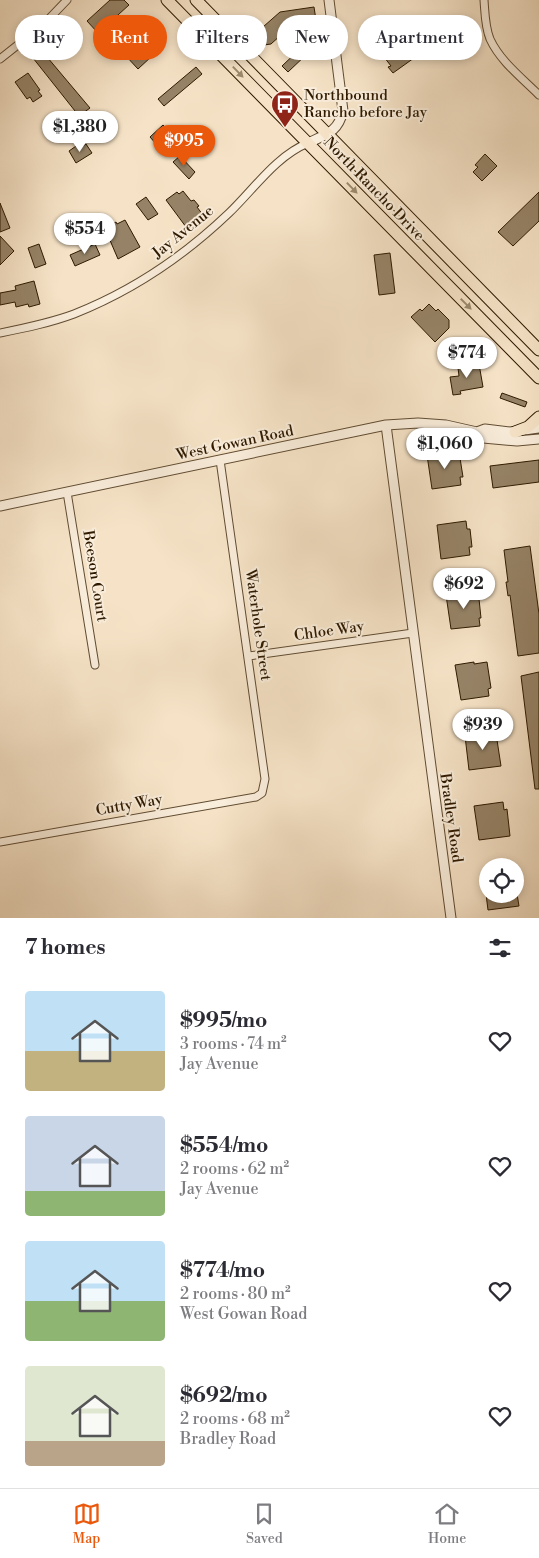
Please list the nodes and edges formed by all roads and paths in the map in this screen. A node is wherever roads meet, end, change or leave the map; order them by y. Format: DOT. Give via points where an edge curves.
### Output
graph roads {
  1 [pos="68,0"];
  2 [pos="167,0"];
  3 [pos="196,0"];
  4 [pos="329,0"];
  5 [pos="484,0"];
  6 [pos="0,59"];
  7 [pos="539,95"];
  8 [pos="327,134"];
  9 [pos="308,143"];
  10 [pos="0,334"];
  11 [pos="539,350"];
  12 [pos="538,379"];
  13 [pos="539,417"];
  14 [pos="386,425"];
  15 [pos="539,428"];
  16 [pos="477,432"];
  17 [pos="515,432"];
  18 [pos="539,439"];
  19 [pos="220,460"];
  20 [pos="67,492"];
  21 [pos="0,506"];
  22 [pos="413,633"];
  23 [pos="248,656"];
  24 [pos="95,665"];
  25 [pos="262,793"];
  26 [pos="0,842"];
  27 [pos="451,918"];
  1 -- 6 [label="street"];
  2 -- 9 [label="main road, North Rancho Drive, one-way"];
  3 -- 8 [label="main road, North Rancho Drive"];
  4 -- 8 [label="street" via="343,110 340,124"];
  5 -- 7 [label="street" via="490,39 502,57"];
  8 -- 9 [label="street"];
  8 -- 11 [label="main road, North Rancho Drive"];
  9 -- 10 [label="street, Jay Avenue" via="292,150 228,214 167,265 126,290 73,314"];
  9 -- 12 [label="main road, North Rancho Drive, one-way"];
  13 -- 17 [label="main road" via="528,427"];
  14 -- 16 [label="street, West Gowan Road" via="446,425"];
  14 -- 19 [label="street, West Gowan Road"];
  14 -- 22 [label="street, Bradley Road"];
  15 -- 17 [label="street, West Gowan Road"];
  16 -- 17 [label="street, West Gowan Road" via="485,429"];
  16 -- 18 [label="street, West Gowan Road" via="483,438 500,440"];
  19 -- 20 [label="street, West Gowan Road"];
  19 -- 23 [label="street, Waterhole Street"];
  20 -- 21 [label="street, West Gowan Road"];
  20 -- 24 [label="street, Beeson Court"];
  22 -- 23 [label="street, Chloe Way"];
  22 -- 27 [label="street, Bradley Road"];
  23 -- 25 [label="street, Waterhole Street" via="265,778"];
  25 -- 26 [label="street, Cutty Way" via="256,797"];
}
